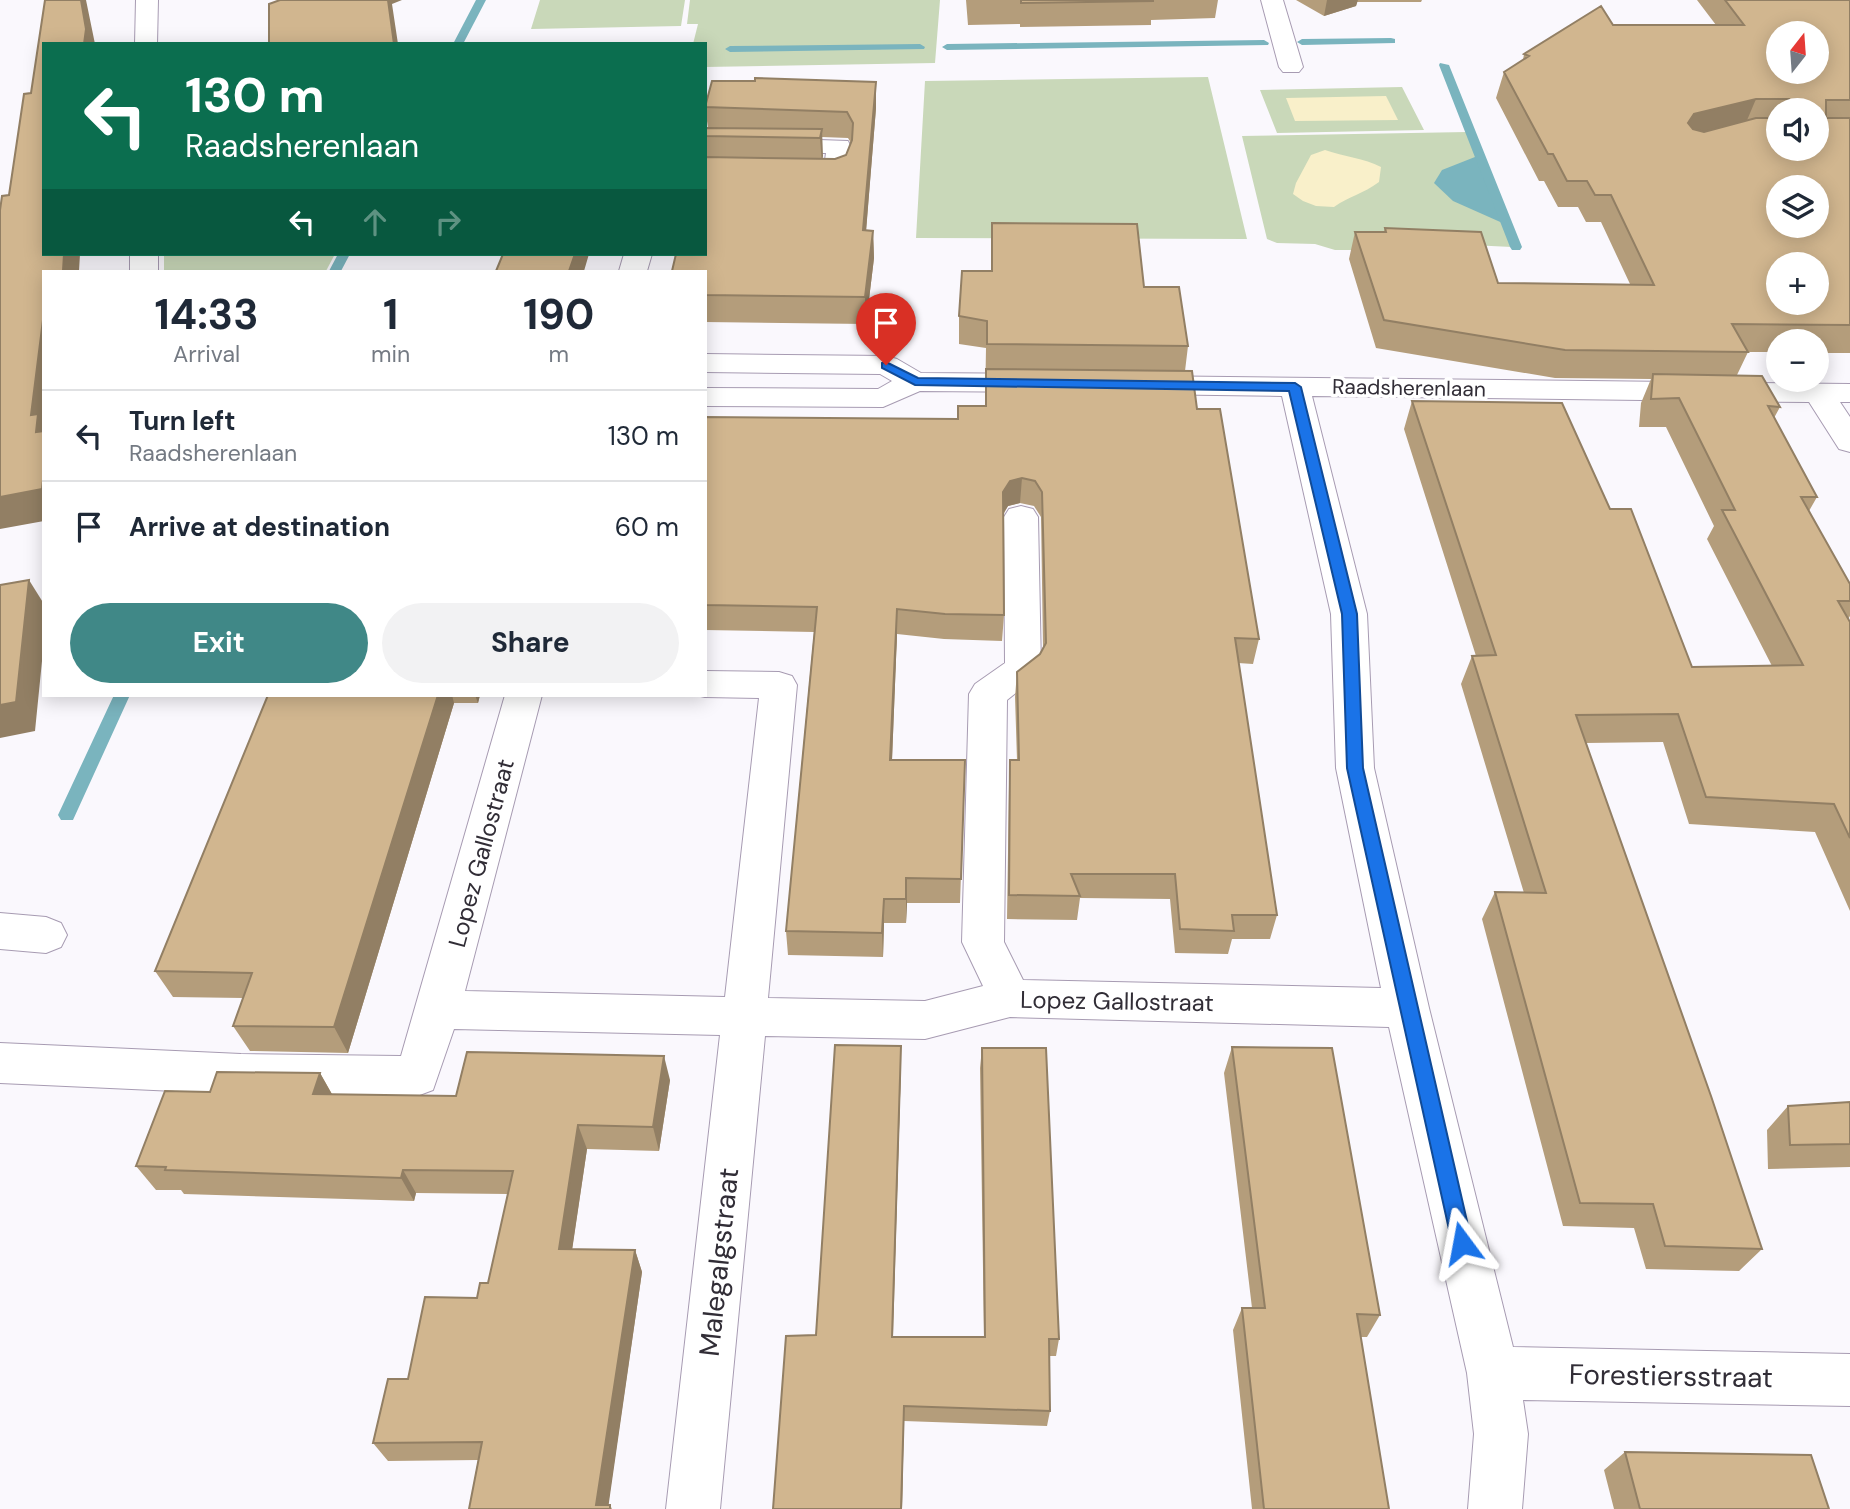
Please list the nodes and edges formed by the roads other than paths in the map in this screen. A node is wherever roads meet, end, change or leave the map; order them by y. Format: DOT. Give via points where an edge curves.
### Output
graph roads {
  1 [pos="147,0"];
  2 [pos="1272,0"];
  3 [pos="146,42"];
  4 [pos="1291,67"];
  5 [pos="707,145"];
  6 [pos="707,173"];
  7 [pos="707,363"];
  8 [pos="915,382"];
  9 [pos="1071,384"];
  10 [pos="1113,384"];
  11 [pos="1295,387"];
  12 [pos="1835,393"];
  13 [pos="707,397"];
  14 [pos="1850,442"];
  15 [pos="1021,517"];
  16 [pos="707,684"];
  17 [pos="522,697"];
  18 [pos="0,931"];
  19 [pos="46,935"];
  20 [pos="1010,998"];
  21 [pos="1407,1008"];
  22 [pos="438,1010"];
  23 [pos="744,1015"];
  24 [pos="0,1063"];
  25 [pos="1493,1373"];
  26 [pos="1850,1380"];
  27 [pos="693,1509"];
  28 [pos="1495,1509"];
  1 -- 3 [label="street"];
  2 -- 4 [label="street"];
  5 -- 6 [label="street" via="839,146 836,174"];
  7 -- 8 [label="street" via="886,365"];
  8 -- 9 [label="street"];
  8 -- 13 [label="street" via="883,398"];
  10 -- 11 [label="street, Raadsherenlaan"];
  11 -- 12 [label="street, Raadsherenlaan"];
  11 -- 21 [label="street" via="1349,614 1355,768"];
  12 -- 14 [label="street, Raadsherenlaan"];
  15 -- 20 [label="street" via="1023,668 988,694 983,942"];
  16 -- 23 [label="street" via="779,685"];
  17 -- 22 [label="street, Lopez Gallostraat"];
  18 -- 19 [label="street"];
  20 -- 21 [label="street, Lopez Gallostraat"];
  20 -- 23 [label="street, Lopez Gallostraat" via="925,1020"];
  21 -- 25 [label="street"];
  22 -- 23 [label="street, Lopez Gallostraat"];
  22 -- 24 [label="street, Lopez Gallostraat" via="417,1076"];
  23 -- 27 [label="street, Malegalgstraat"];
  25 -- 26 [label="street, Forestiersstraat"];
  25 -- 28 [label="street" via="1501,1434"];
}
